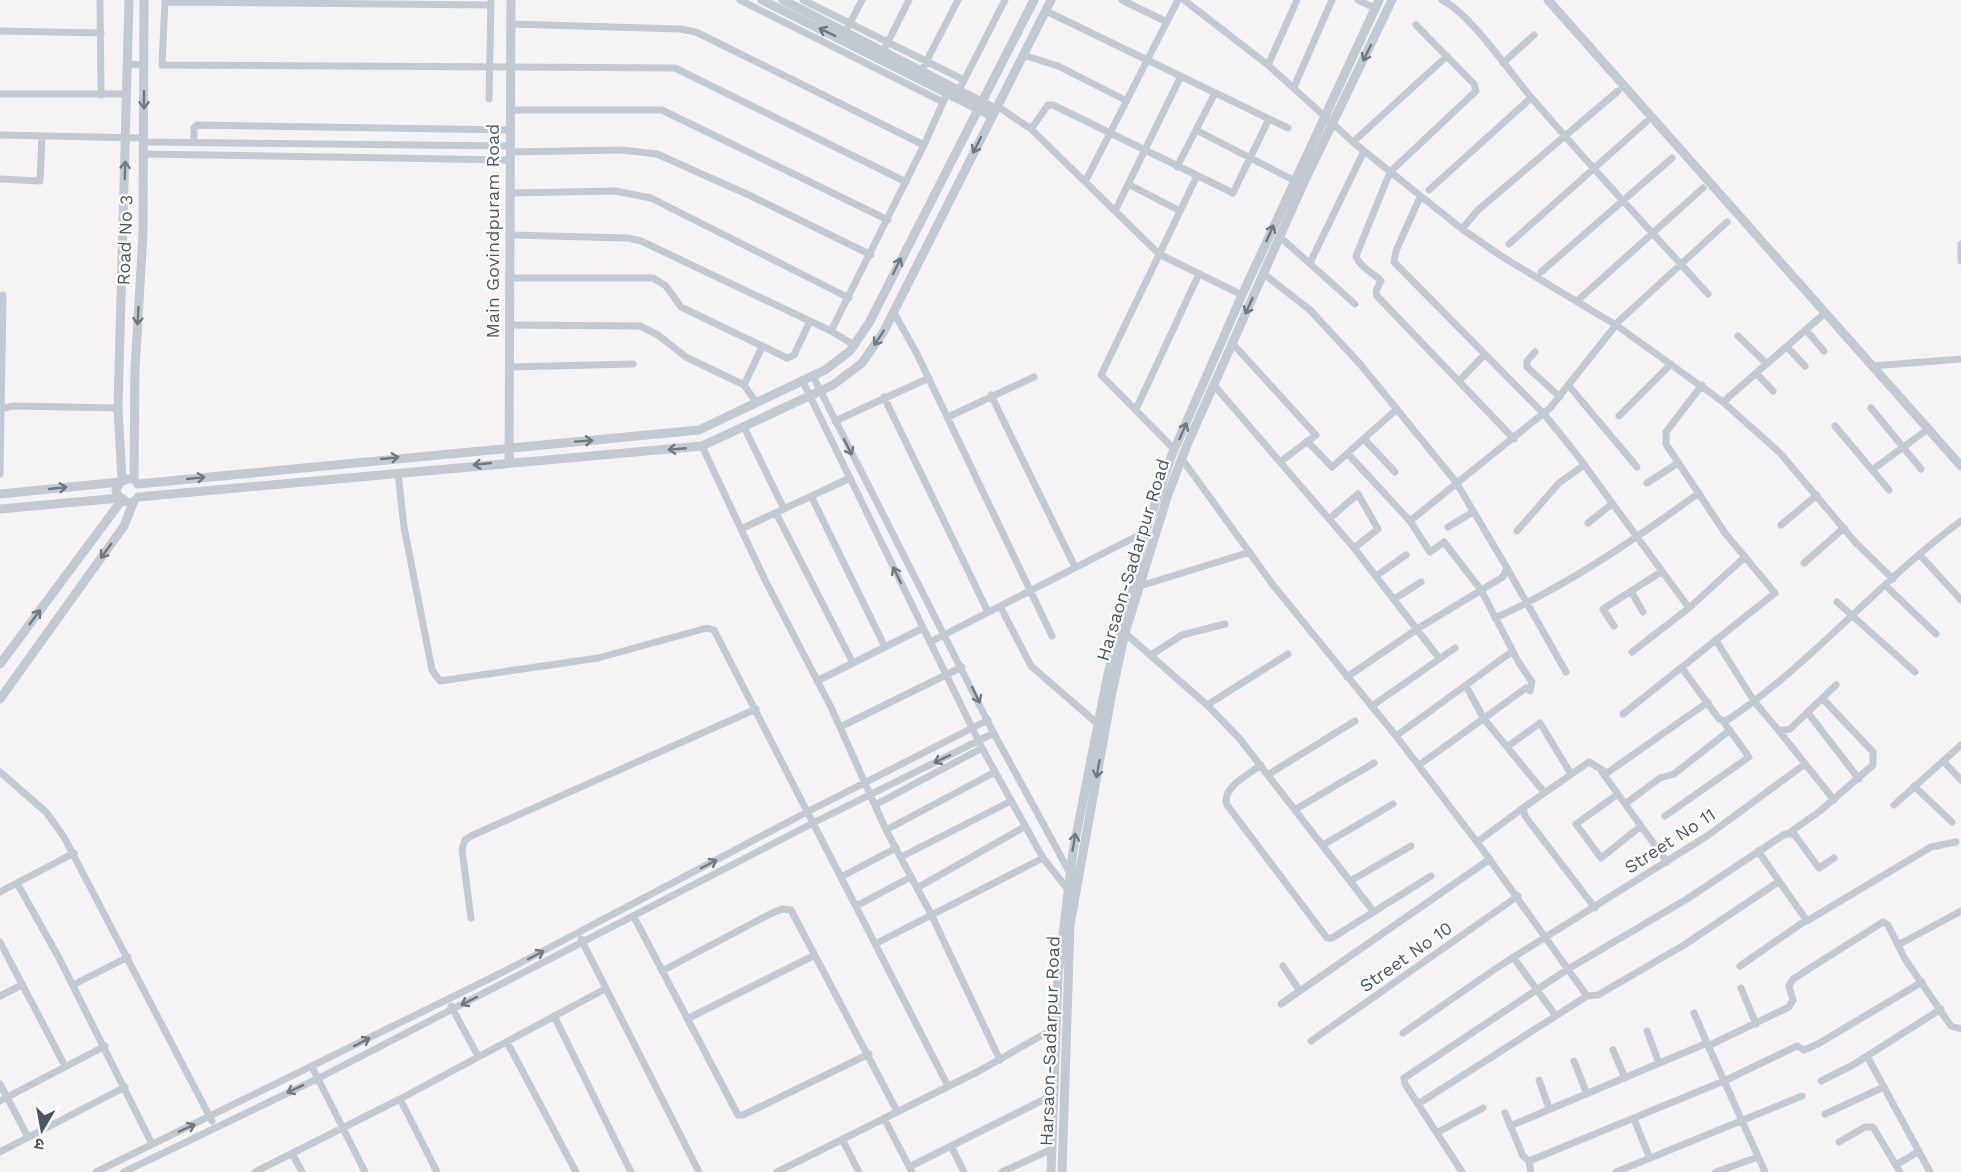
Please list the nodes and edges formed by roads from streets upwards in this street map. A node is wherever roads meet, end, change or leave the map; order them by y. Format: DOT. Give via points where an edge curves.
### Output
graph roads {
  1 [pos="100,0"];
  2 [pos="129,0"];
  3 [pos="144,0"];
  4 [pos="511,0"];
  5 [pos="740,0"];
  6 [pos="762,0"];
  7 [pos="783,0"];
  8 [pos="803,0"];
  9 [pos="862,0"];
  10 [pos="909,0"];
  11 [pos="958,0"];
  12 [pos="1005,0"];
  13 [pos="1034,0"];
  14 [pos="1052,0"];
  15 [pos="1122,0"];
  16 [pos="1178,0"];
  17 [pos="1184,0"];
  18 [pos="1297,0"];
  19 [pos="1332,0"];
  20 [pos="1358,0"];
  21 [pos="1392,0"];
  22 [pos="1443,0"];
  23 [pos="1548,0"];
  24 [pos="165,1"];
  25 [pos="491,3"];
  26 [pos="1377,4"];
  27 [pos="814,6"];
  28 [pos="1046,11"];
  29 [pos="1167,22"];
  30 [pos="510,24"];
  31 [pos="1416,25"];
  32 [pos="848,27"];
  33 [pos="0,31"];
  34 [pos="101,33"];
  35 [pos="1534,35"];
  36 [pos="886,46"];
  37 [pos="1023,55"];
  38 [pos="1447,56"];
  39 [pos="1148,60"];
  40 [pos="1503,63"];
  41 [pos="128,64"];
  42 [pos="144,65"];
  43 [pos="924,65"];
  44 [pos="1268,65"];
  45 [pos="490,68"];
  46 [pos="510,68"];
  47 [pos="1181,76"];
  48 [pos="1294,87"];
  49 [pos="956,88"];
  50 [pos="1618,91"];
  51 [pos="1215,93"];
  52 [pos="0,94"];
  53 [pos="101,94"];
  54 [pos="127,94"];
  55 [pos="1532,98"];
  56 [pos="489,99"];
  57 [pos="1127,101"];
  58 [pos="943,102"];
  59 [pos="980,104"];
  60 [pos="510,110"];
  61 [pos="995,110"];
  62 [pos="1325,115"];
  63 [pos="1269,119"];
  64 [pos="1646,122"];
  65 [pos="1332,123"];
  66 [pos="362,128"];
  67 [pos="1031,129"];
  68 [pos="1288,129"];
  69 [pos="510,130"];
  70 [pos="1196,130"];
  71 [pos="0,135"];
  72 [pos="1110,135"];
  73 [pos="42,136"];
  74 [pos="1566,136"];
  75 [pos="126,138"];
  76 [pos="143,140"];
  77 [pos="1353,142"];
  78 [pos="194,143"];
  79 [pos="362,144"];
  80 [pos="425,145"];
  81 [pos="924,145"];
  82 [pos="1364,150"];
  83 [pos="1144,151"];
  84 [pos="510,153"];
  85 [pos="143,154"];
  86 [pos="1251,158"];
  87 [pos="1672,158"];
  88 [pos="426,159"];
  89 [pos="1177,167"];
  90 [pos="1595,168"];
  91 [pos="1390,172"];
  92 [pos="1197,176"];
  93 [pos="0,179"];
  94 [pos="1293,180"];
  95 [pos="906,182"];
  96 [pos="1085,182"];
  97 [pos="1128,184"];
  98 [pos="1703,188"];
  99 [pos="1429,190"];
  100 [pos="510,193"];
  101 [pos="1420,197"];
  102 [pos="1623,200"];
  103 [pos="1115,211"];
  104 [pos="1180,211"];
  105 [pos="888,220"];
  106 [pos="1727,222"];
  107 [pos="1462,229"];
  108 [pos="1653,233"];
  109 [pos="509,235"];
  110 [pos="1280,237"];
  111 [pos="1509,244"];
  112 [pos="1961,244"];
  113 [pos="1159,254"];
  114 [pos="871,255"];
  115 [pos="1961,261"];
  116 [pos="1310,263"];
  117 [pos="1682,265"];
  118 [pos="1541,272"];
  119 [pos="1199,274"];
  120 [pos="1264,274"];
  121 [pos="509,278"];
  122 [pos="1708,294"];
  123 [pos="3,295"];
  124 [pos="1242,295"];
  125 [pos="849,298"];
  126 [pos="1577,301"];
  127 [pos="1355,304"];
  128 [pos="894,311"];
  129 [pos="1825,313"];
  130 [pos="810,321"];
  131 [pos="1617,323"];
  132 [pos="509,325"];
  133 [pos="1806,330"];
  134 [pos="831,332"];
  135 [pos="1738,336"];
  136 [pos="1232,343"];
  137 [pos="854,345"];
  138 [pos="762,347"];
  139 [pos="1787,347"];
  140 [pos="1824,351"];
  141 [pos="1535,352"];
  142 [pos="1485,354"];
  143 [pos="1961,359"];
  144 [pos="633,364"];
  145 [pos="1671,364"];
  146 [pos="1767,364"];
  147 [pos="1805,366"];
  148 [pos="1872,366"];
  149 [pos="509,367"];
  150 [pos="1756,373"];
  151 [pos="813,376"];
  152 [pos="1034,377"];
  153 [pos="929,378"];
  154 [pos="802,380"];
  155 [pos="1459,381"];
  156 [pos="1213,384"];
  157 [pos="744,385"];
  158 [pos="1702,385"];
  159 [pos="1569,386"];
  160 [pos="819,391"];
  161 [pos="1773,392"];
  162 [pos="808,395"];
  163 [pos="991,395"];
  164 [pos="884,397"];
  165 [pos="1560,397"];
  166 [pos="756,402"];
  167 [pos="1723,402"];
  168 [pos="118,408"];
  169 [pos="1871,408"];
  170 [pos="0,409"];
  171 [pos="1136,409"];
  172 [pos="1397,409"];
  173 [pos="1544,414"];
  174 [pos="1619,416"];
  175 [pos="948,417"];
  176 [pos="835,421"];
  177 [pos="1835,426"];
  178 [pos="744,427"];
  179 [pos="1928,429"];
  180 [pos="1364,439"];
  181 [pos="1514,439"];
  182 [pos="1308,441"];
  183 [pos="702,446"];
  184 [pos="508,447"];
  185 [pos="1903,448"];
  186 [pos="1174,449"];
  187 [pos="1348,454"];
  188 [pos="1182,459"];
  189 [pos="509,461"];
  190 [pos="1280,462"];
  191 [pos="1678,463"];
  192 [pos="1584,465"];
  193 [pos="1637,466"];
  194 [pos="1961,466"];
  195 [pos="1921,469"];
  196 [pos="1872,470"];
  197 [pos="1395,472"];
  198 [pos="398,473"];
  199 [pos="0,474"];
  200 [pos="850,478"];
  201 [pos="121,481"];
  202 [pos="136,482"];
  203 [pos="1456,482"];
  204 [pos="1647,483"];
  205 [pos="1889,490"];
  206 [pos="1698,493"];
  207 [pos="0,495"];
  208 [pos="1817,495"];
  209 [pos="811,496"];
  210 [pos="121,499"];
  211 [pos="136,499"];
  212 [pos="1612,504"];
  213 [pos="1,508"];
  214 [pos="784,509"];
  215 [pos="1473,512"];
  216 [pos="776,513"];
  217 [pos="1329,519"];
  218 [pos="1410,521"];
  219 [pos="1961,521"];
  220 [pos="1588,523"];
  221 [pos="1781,525"];
  222 [pos="1448,527"];
  223 [pos="1844,528"];
  224 [pos="741,529"];
  225 [pos="1517,531"];
  226 [pos="1151,532"];
  227 [pos="1637,538"];
  228 [pos="1354,548"];
  229 [pos="1250,552"];
  230 [pos="1406,555"];
  231 [pos="1920,555"];
  232 [pos="1745,557"];
  233 [pos="1804,563"];
  234 [pos="1075,567"];
  235 [pos="1507,568"];
  236 [pos="1661,572"];
  237 [pos="1376,576"];
  238 [pos="1893,579"];
  239 [pos="1421,582"];
  240 [pos="1140,586"];
  241 [pos="1886,586"];
  242 [pos="1481,590"];
  243 [pos="1031,591"];
  244 [pos="1630,591"];
  245 [pos="1394,599"];
  246 [pos="1961,600"];
  247 [pos="1837,603"];
  248 [pos="1527,604"];
  249 [pos="1000,606"];
  250 [pos="1689,608"];
  251 [pos="988,612"];
  252 [pos="1643,612"];
  253 [pos="1853,616"];
  254 [pos="1495,618"];
  255 [pos="1225,624"];
  256 [pos="1614,626"];
  257 [pos="923,628"];
  258 [pos="1417,629"];
  259 [pos="945,633"];
  260 [pos="1125,633"];
  261 [pos="1936,634"];
  262 [pos="1052,636"];
  263 [pos="930,642"];
  264 [pos="1717,642"];
  265 [pos="885,647"];
  266 [pos="1455,648"];
  267 [pos="1632,652"];
  268 [pos="1510,653"];
  269 [pos="1288,654"];
  270 [pos="1151,655"];
  271 [pos="1440,658"];
  272 [pos="852,663"];
  273 [pos="0,664"];
  274 [pos="962,667"];
  275 [pos="1683,668"];
  276 [pos="1566,672"];
  277 [pos="1915,672"];
  278 [pos="947,674"];
  279 [pos="1347,677"];
  280 [pos="817,681"];
  281 [pos="1836,685"];
  282 [pos="1466,686"];
  283 [pos="0,699"];
  284 [pos="1823,699"];
  285 [pos="1754,701"];
  286 [pos="1708,702"];
  287 [pos="1207,705"];
  288 [pos="1372,706"];
  289 [pos="756,709"];
  290 [pos="1808,713"];
  291 [pos="1623,714"];
  292 [pos="1484,718"];
  293 [pos="988,720"];
  294 [pos="1354,721"];
  295 [pos="1723,722"];
  296 [pos="1098,724"];
  297 [pos="840,727"];
  298 [pos="972,729"];
  299 [pos="1730,730"];
  300 [pos="1779,731"];
  301 [pos="994,733"];
  302 [pos="1396,735"];
  303 [pos="980,744"];
  304 [pos="1961,745"];
  305 [pos="1507,747"];
  306 [pos="1943,761"];
  307 [pos="1374,763"];
  308 [pos="1806,764"];
  309 [pos="1261,765"];
  310 [pos="1419,765"];
  311 [pos="0,772"];
  312 [pos="995,772"];
  313 [pos="1602,772"];
  314 [pos="1269,774"];
  315 [pos="1571,774"];
  316 [pos="1858,779"];
  317 [pos="1961,780"];
  318 [pos="866,783"];
  319 [pos="1914,786"];
  320 [pos="1545,792"];
  321 [pos="870,794"];
  322 [pos="1618,794"];
  323 [pos="1011,801"];
  324 [pos="1834,801"];
  325 [pos="1394,804"];
  326 [pos="1625,804"];
  327 [pos="875,805"];
  328 [pos="1894,805"];
  329 [pos="1523,808"];
  330 [pos="1296,810"];
  331 [pos="808,811"];
  332 [pos="1665,816"];
  333 [pos="814,822"];
  334 [pos="1952,822"];
  335 [pos="1641,826"];
  336 [pos="1024,827"];
  337 [pos="886,830"];
  338 [pos="1789,833"];
  339 [pos="1477,842"];
  340 [pos="1956,842"];
  341 [pos="1323,845"];
  342 [pos="1411,846"];
  343 [pos="896,848"];
  344 [pos="1758,851"];
  345 [pos="74,853"];
  346 [pos="901,857"];
  347 [pos="1043,858"];
  348 [pos="1834,858"];
  349 [pos="1490,859"];
  350 [pos="1667,862"];
  351 [pos="1070,873"];
  352 [pos="843,876"];
  353 [pos="911,876"];
  354 [pos="1431,876"];
  355 [pos="1350,881"];
  356 [pos="1778,882"];
  357 [pos="17,883"];
  358 [pos="1077,884"];
  359 [pos="917,888"];
  360 [pos="0,892"];
  361 [pos="1071,893"];
  362 [pos="1518,896"];
  363 [pos="858,905"];
  364 [pos="1595,908"];
  365 [pos="1961,910"];
  366 [pos="1374,912"];
  367 [pos="931,914"];
  368 [pos="634,917"];
  369 [pos="471,918"];
  370 [pos="1805,921"];
  371 [pos="579,933"];
  372 [pos="1546,937"];
  373 [pos="583,943"];
  374 [pos="877,943"];
  375 [pos="1898,945"];
  376 [pos="1,946"];
  377 [pos="815,955"];
  378 [pos="128,957"];
  379 [pos="1514,957"];
  380 [pos="1283,966"];
  381 [pos="1740,966"];
  382 [pos="1568,969"];
  383 [pos="662,971"];
  384 [pos="1922,982"];
  385 [pos="22,985"];
  386 [pos="73,985"];
  387 [pos="1741,988"];
  388 [pos="605,989"];
  389 [pos="1538,990"];
  390 [pos="1300,991"];
  391 [pos="0,996"];
  392 [pos="1587,996"];
  393 [pos="447,999"];
  394 [pos="1281,1004"];
  395 [pos="452,1009"];
  396 [pos="1941,1010"];
  397 [pos="1694,1013"];
  398 [pos="554,1016"];
  399 [pos="1556,1016"];
  400 [pos="687,1019"];
  401 [pos="1756,1024"];
  402 [pos="1055,1028"];
  403 [pos="1961,1029"];
  404 [pos="1647,1031"];
  405 [pos="1403,1033"];
  406 [pos="1311,1041"];
  407 [pos="507,1042"];
  408 [pos="1708,1044"];
  409 [pos="105,1046"];
  410 [pos="1613,1050"];
  411 [pos="869,1054"];
  412 [pos="478,1056"];
  413 [pos="1867,1056"];
  414 [pos="1000,1060"];
  415 [pos="1574,1061"];
  416 [pos="1659,1063"];
  417 [pos="65,1066"];
  418 [pos="312,1067"];
  419 [pos="1625,1078"];
  420 [pos="317,1079"];
  421 [pos="1539,1080"];
  422 [pos="1724,1081"];
  423 [pos="1821,1081"];
  424 [pos="0,1084"];
  425 [pos="948,1086"];
  426 [pos="124,1087"];
  427 [pos="1884,1087"];
  428 [pos="1587,1094"];
  429 [pos="1053,1095"];
  430 [pos="1802,1096"];
  431 [pos="3,1099"];
  432 [pos="400,1099"];
  433 [pos="1418,1104"];
  434 [pos="1483,1108"];
  435 [pos="1549,1108"];
  436 [pos="897,1111"];
  437 [pos="1505,1113"];
  438 [pos="1825,1113"];
  439 [pos="211,1118"];
  440 [pos="884,1118"];
  441 [pos="1634,1119"];
  442 [pos="1741,1119"];
  443 [pos="1510,1126"];
  444 [pos="215,1127"];
  445 [pos="342,1129"];
  446 [pos="1438,1132"];
  447 [pos="27,1137"];
  448 [pos="842,1139"];
  449 [pos="1839,1142"];
  450 [pos="152,1144"];
  451 [pos="951,1146"];
  452 [pos="1052,1149"];
  453 [pos="1919,1151"];
  454 [pos="0,1152"];
  455 [pos="292,1153"];
  456 [pos="1649,1156"];
  457 [pos="1758,1157"];
  458 [pos="1530,1161"];
  459 [pos="910,1169"];
  460 [pos="1898,1169"];
  461 [pos="96,1172"];
  462 [pos="124,1172"];
  463 [pos="255,1172"];
  464 [pos="302,1172"];
  465 [pos="365,1172"];
  466 [pos="437,1172"];
  467 [pos="576,1172"];
  468 [pos="631,1172"];
  469 [pos="699,1172"];
  470 [pos="777,1172"];
  471 [pos="859,1172"];
  472 [pos="964,1172"];
  473 [pos="1002,1172"];
  474 [pos="1051,1172"];
  475 [pos="1062,1172"];
  476 [pos="1462,1172"];
  477 [pos="1531,1172"];
  478 [pos="1616,1172"];
  479 [pos="1716,1172"];
  480 [pos="1765,1172"];
  481 [pos="1930,1172"];
  1 -- 34 [label="street"];
  2 -- 41 [label="street, Road No 3"];
  3 -- 42 [label="street, Road No 3"];
  4 -- 30 [label="street, Main Govindpuram Road"];
  5 -- 58 [label="street"];
  49 -- 6 [label="street, one-way"];
  7 -- 27 [label="street"];
  8 -- 27 [label="street"];
  9 -- 32 [label="street"];
  10 -- 36 [label="street"];
  11 -- 43 [label="street"];
  12 -- 49 [label="street"];
  13 -- 59 [label="street"];
  14 -- 28 [label="street"];
  15 -- 29 [label="street"];
  16 -- 29 [label="street"];
  17 -- 44 [label="street"];
  18 -- 44 [label="street"];
  19 -- 48 [label="street"];
  20 -- 26 [label="street"];
  21 -- 65 [label="street, Harsaon-Sadarpur Road, one-way"];
  22 -- 40 [label="street"];
  23 -- 129 [label="street"];
  24 -- 25 [label="street"];
  24 -- 45 [label="street" via="162,65"];
  25 -- 45 [label="street"];
  26 -- 62 [label="street, Harsaon-Sadarpur Road"];
  27 -- 32 [label="street"];
  28 -- 37 [label="street"];
  28 -- 39 [label="street"];
  29 -- 39 [label="street"];
  30 -- 46 [label="street, Main Govindpuram Road"];
  30 -- 81 [label="street" via="696,32"];
  31 -- 38 [label="street"];
  32 -- 36 [label="street"];
  33 -- 34 [label="street"];
  34 -- 53 [label="street"];
  35 -- 40 [label="street"];
  36 -- 43 [label="street"];
  37 -- 57 [label="street" via="1058,66"];
  37 -- 61 [label="street"];
  38 -- 77 [label="street"];
  38 -- 91 [label="street" via="1476,91"];
  39 -- 47 [label="street"];
  39 -- 57 [label="street"];
  40 -- 55 [label="street"];
  41 -- 42 [label="street"];
  41 -- 54 [label="street, Road No 3"];
  42 -- 76 [label="street, Road No 3, one-way"];
  43 -- 49 [label="street"];
  43 -- 49 [label="street"];
  44 -- 48 [label="street"];
  45 -- 46 [label="street"];
  45 -- 56 [label="street"];
  46 -- 60 [label="street, Main Govindpuram Road"];
  46 -- 95 [label="street" via="675,68"];
  47 -- 51 [label="street"];
  47 -- 83 [label="street"];
  48 -- 62 [label="street"];
  49 -- 58 [label="street"];
  49 -- 59 [label="street"];
  50 -- 74 [label="street"];
  51 -- 63 [label="street"];
  51 -- 70 [label="street"];
  52 -- 53 [label="street"];
  53 -- 54 [label="street"];
  54 -- 75 [label="street, Road No 3"];
  55 -- 74 [label="street"];
  55 -- 99 [label="street"];
  57 -- 72 [label="street"];
  58 -- 81 [label="street"];
  59 -- 61 [label="street"];
  137 -- 59 [label="street, one-way" via="869,323"];
  60 -- 69 [label="street, Main Govindpuram Road"];
  60 -- 105 [label="street" via="662,110"];
  61 -- 67 [label="street"];
  61 -- 128 [label="street, one-way"];
  62 -- 65 [label="street"];
  62 -- 94 [label="street, Harsaon-Sadarpur Road"];
  63 -- 68 [label="street"];
  63 -- 86 [label="street"];
  64 -- 90 [label="street"];
  65 -- 77 [label="street"];
  65 -- 110 [label="street, Harsaon-Sadarpur Road"];
  66 -- 69 [label="street"];
  66 -- 78 [label="street" via="197,125"];
  66 -- 79 [label="street"];
  67 -- 72 [label="street" via="1050,105"];
  67 -- 96 [label="street"];
  69 -- 84 [label="street, Main Govindpuram Road"];
  70 -- 86 [label="street"];
  70 -- 89 [label="street"];
  71 -- 73 [label="street"];
  72 -- 83 [label="street"];
  72 -- 96 [label="street"];
  73 -- 75 [label="street"];
  73 -- 93 [label="street" via="40,181"];
  74 -- 90 [label="street"];
  74 -- 107 [label="street" via="1478,210"];
  75 -- 76 [label="street"];
  168 -- 75 [label="street, Road No 3, one-way"];
  76 -- 78 [label="street"];
  76 -- 85 [label="street, Road No 3"];
  77 -- 82 [label="street"];
  78 -- 79 [label="street"];
  79 -- 80 [label="street"];
  80 -- 84 [label="street"];
  80 -- 88 [label="street"];
  81 -- 95 [label="street"];
  82 -- 91 [label="street"];
  82 -- 116 [label="street"];
  83 -- 89 [label="street"];
  83 -- 97 [label="street"];
  84 -- 88 [label="street"];
  84 -- 100 [label="street, Main Govindpuram Road"];
  84 -- 114 [label="street" via="621,150 657,154"];
  85 -- 88 [label="street"];
  85 -- 202 [label="street, Road No 3, one-way"];
  86 -- 92 [label="street" via="1235,192"];
  86 -- 94 [label="street"];
  87 -- 102 [label="street"];
  89 -- 92 [label="street"];
  90 -- 102 [label="street"];
  90 -- 111 [label="street"];
  91 -- 101 [label="street"];
  91 -- 155 [label="street" via="1356,256 1381,281 1377,296"];
  92 -- 104 [label="street"];
  124 -- 94 [label="street, Harsaon-Sadarpur Road, one-way"];
  95 -- 105 [label="street"];
  96 -- 103 [label="street"];
  97 -- 103 [label="street"];
  97 -- 104 [label="street"];
  98 -- 108 [label="street"];
  100 -- 109 [label="street, Main Govindpuram Road"];
  100 -- 125 [label="street" via="615,191 651,198"];
  101 -- 107 [label="street"];
  101 -- 142 [label="street" via="1394,262"];
  102 -- 108 [label="street"];
  102 -- 118 [label="street"];
  103 -- 113 [label="street"];
  104 -- 113 [label="street"];
  105 -- 114 [label="street"];
  106 -- 117 [label="street"];
  107 -- 126 [label="street"];
  108 -- 117 [label="street"];
  108 -- 126 [label="street"];
  109 -- 121 [label="street, Main Govindpuram Road"];
  109 -- 130 [label="street" via="641,241"];
  110 -- 116 [label="street"];
  110 -- 120 [label="street, Harsaon-Sadarpur Road"];
  112 -- 115 [label="street"];
  113 -- 119 [label="street"];
  113 -- 171 [label="street" via="1101,373 1103,380"];
  114 -- 125 [label="street"];
  116 -- 127 [label="street"];
  117 -- 122 [label="street"];
  117 -- 131 [label="street"];
  119 -- 124 [label="street"];
  119 -- 171 [label="street"];
  120 -- 136 [label="street, Harsaon-Sadarpur Road, one-way"];
  120 -- 172 [label="street" via="1310,310"];
  121 -- 132 [label="street, Main Govindpuram Road"];
  121 -- 138 [label="street" via="653,278 666,286 681,307"];
  123 -- 170 [label="street"];
  186 -- 124 [label="street, Harsaon-Sadarpur Road, one-way"];
  125 -- 134 [label="street"];
  126 -- 131 [label="street"];
  128 -- 153 [label="street"];
  128 -- 160 [label="street, one-way" via="862,363"];
  129 -- 133 [label="street"];
  129 -- 148 [label="street"];
  130 -- 134 [label="street"];
  130 -- 138 [label="street" via="792,357"];
  131 -- 145 [label="street"];
  131 -- 159 [label="street"];
  132 -- 149 [label="street, Main Govindpuram Road"];
  132 -- 157 [label="street" via="640,326 658,334 686,357"];
  133 -- 139 [label="street"];
  133 -- 140 [label="street"];
  134 -- 137 [label="street"];
  135 -- 146 [label="street"];
  136 -- 156 [label="street, Harsaon-Sadarpur Road"];
  136 -- 182 [label="street" via="1316,435"];
  137 -- 151 [label="street" via="838,361"];
  138 -- 157 [label="street"];
  139 -- 146 [label="street"];
  139 -- 147 [label="street"];
  141 -- 165 [label="street" via="1527,367"];
  142 -- 155 [label="street"];
  142 -- 173 [label="street"];
  143 -- 148 [label="street"];
  144 -- 149 [label="street"];
  145 -- 158 [label="street"];
  145 -- 174 [label="street"];
  146 -- 150 [label="street"];
  148 -- 179 [label="street"];
  149 -- 184 [label="street, Main Govindpuram Road"];
  150 -- 161 [label="street"];
  150 -- 167 [label="street"];
  151 -- 154 [label="street"];
  151 -- 160 [label="street"];
  152 -- 163 [label="street"];
  153 -- 164 [label="street"];
  153 -- 175 [label="street"];
  154 -- 162 [label="street"];
  154 -- 166 [label="street"];
  155 -- 181 [label="street"];
  156 -- 188 [label="street, Harsaon-Sadarpur Road"];
  156 -- 190 [label="street"];
  157 -- 166 [label="street"];
  158 -- 167 [label="street"];
  158 -- 191 [label="street" via="1666,432 1666,444"];
  159 -- 165 [label="street"];
  159 -- 193 [label="street"];
  160 -- 162 [label="street"];
  160 -- 176 [label="street"];
  162 -- 178 [label="street"];
  162 -- 200 [label="street"];
  163 -- 175 [label="street"];
  163 -- 234 [label="street"];
  164 -- 176 [label="street"];
  164 -- 251 [label="street"];
  165 -- 173 [label="street"];
  184 -- 166 [label="street, one-way" via="699,430"];
  167 -- 208 [label="street" via="1780,453"];
  168 -- 170 [label="street"];
  168 -- 201 [label="street, Road No 3"];
  169 -- 185 [label="street"];
  170 -- 199 [label="street"];
  171 -- 186 [label="street"];
  172 -- 180 [label="street"];
  172 -- 203 [label="street"];
  173 -- 181 [label="street"];
  173 -- 192 [label="street"];
  175 -- 243 [label="street"];
  176 -- 259 [label="street, one-way"];
  177 -- 196 [label="street"];
  178 -- 183 [label="street"];
  178 -- 214 [label="street"];
  179 -- 185 [label="street"];
  179 -- 194 [label="street"];
  180 -- 187 [label="street"];
  180 -- 197 [label="street"];
  181 -- 203 [label="street"];
  182 -- 187 [label="street" via="1332,467"];
  182 -- 190 [label="street"];
  183 -- 189 [label="street, one-way"];
  183 -- 224 [label="street"];
  184 -- 189 [label="street, Main Govindpuram Road"];
  202 -- 184 [label="street, one-way"];
  185 -- 195 [label="street"];
  185 -- 196 [label="street"];
  186 -- 226 [label="street, Harsaon-Sadarpur Road"];
  187 -- 218 [label="street"];
  188 -- 226 [label="street, Harsaon-Sadarpur Road"];
  188 -- 229 [label="street"];
  189 -- 198 [label="street, one-way"];
  190 -- 217 [label="street"];
  191 -- 204 [label="street"];
  191 -- 206 [label="street"];
  192 -- 212 [label="street"];
  192 -- 225 [label="street" via="1559,483"];
  196 -- 205 [label="street"];
  198 -- 211 [label="street"];
  198 -- 289 [label="street" via="409,555 436,678 444,681 573,663 710,628 716,632"];
  200 -- 209 [label="street"];
  257 -- 200 [label="street, one-way"];
  201 -- 202 [label="street"];
  207 -- 201 [label="street, one-way"];
  201 -- 210 [label="street" via="116,490"];
  202 -- 211 [label="street" via="140,490"];
  203 -- 215 [label="street"];
  203 -- 218 [label="street"];
  206 -- 227 [label="street"];
  206 -- 232 [label="street"];
  207 -- 213 [label="street"];
  208 -- 221 [label="street"];
  208 -- 223 [label="street"];
  209 -- 214 [label="street"];
  209 -- 265 [label="street"];
  210 -- 211 [label="street"];
  210 -- 213 [label="street"];
  273 -- 210 [label="street, one-way"];
  211 -- 283 [label="street, one-way" via="124,526"];
  212 -- 220 [label="street"];
  212 -- 227 [label="street"];
  214 -- 216 [label="street"];
  215 -- 222 [label="street"];
  215 -- 235 [label="street"];
  216 -- 224 [label="street"];
  216 -- 272 [label="street"];
  217 -- 228 [label="street"];
  217 -- 228 [label="street" via="1358,494 1378,529"];
  218 -- 242 [label="street" via="1430,552 1444,542"];
  219 -- 231 [label="street"];
  223 -- 233 [label="street"];
  223 -- 238 [label="street"];
  224 -- 280 [label="street"];
  226 -- 234 [label="street"];
  226 -- 240 [label="street, Harsaon-Sadarpur Road"];
  226 -- 296 [label="street, Harsaon-Sadarpur Road"];
  227 -- 236 [label="street"];
  227 -- 248 [label="street"];
  228 -- 237 [label="street"];
  229 -- 240 [label="street"];
  229 -- 279 [label="street"];
  230 -- 237 [label="street"];
  231 -- 238 [label="street"];
  231 -- 246 [label="street"];
  232 -- 250 [label="street"];
  232 -- 264 [label="street" via="1775,592"];
  234 -- 243 [label="street"];
  235 -- 242 [label="street" via="1506,575"];
  235 -- 248 [label="street"];
  236 -- 244 [label="street"];
  236 -- 250 [label="street"];
  237 -- 245 [label="street"];
  238 -- 241 [label="street"];
  239 -- 245 [label="street"];
  240 -- 260 [label="street, Harsaon-Sadarpur Road"];
  241 -- 253 [label="street"];
  241 -- 261 [label="street"];
  242 -- 254 [label="street"];
  242 -- 258 [label="street"];
  243 -- 249 [label="street"];
  243 -- 262 [label="street"];
  244 -- 252 [label="street"];
  244 -- 256 [label="street" via="1603,609"];
  245 -- 258 [label="street"];
  247 -- 253 [label="street"];
  248 -- 254 [label="street"];
  248 -- 276 [label="street"];
  249 -- 251 [label="street"];
  249 -- 296 [label="street" via="1031,666"];
  250 -- 267 [label="street"];
  251 -- 259 [label="street"];
  253 -- 277 [label="street"];
  253 -- 285 [label="street"];
  254 -- 292 [label="street" via="1532,682 1528,690"];
  255 -- 270 [label="street" via="1182,635"];
  257 -- 263 [label="street"];
  257 -- 265 [label="street"];
  258 -- 271 [label="street"];
  258 -- 279 [label="street"];
  259 -- 263 [label="street"];
  259 -- 274 [label="street"];
  260 -- 270 [label="street"];
  260 -- 358 [label="street, Harsaon-Sadarpur Road, one-way"];
  263 -- 278 [label="street"];
  264 -- 275 [label="street"];
  264 -- 285 [label="street"];
  265 -- 272 [label="street"];
  266 -- 271 [label="street"];
  268 -- 282 [label="street"];
  269 -- 287 [label="street"];
  270 -- 287 [label="street"];
  271 -- 288 [label="street"];
  272 -- 280 [label="street"];
  274 -- 278 [label="street"];
  274 -- 293 [label="street, one-way"];
  275 -- 286 [label="street"];
  275 -- 291 [label="street"];
  278 -- 297 [label="street"];
  278 -- 298 [label="street"];
  279 -- 288 [label="street"];
  280 -- 297 [label="street"];
  281 -- 284 [label="street"];
  282 -- 292 [label="street"];
  282 -- 302 [label="street"];
  284 -- 290 [label="street"];
  284 -- 316 [label="street" via="1873,752 1873,765"];
  285 -- 295 [label="street"];
  285 -- 300 [label="street"];
  286 -- 295 [label="street"];
  286 -- 313 [label="street" via="1607,773"];
  287 -- 309 [label="street"];
  288 -- 302 [label="street"];
  289 -- 331 [label="street"];
  289 -- 369 [label="street" via="465,840 462,850"];
  290 -- 300 [label="street" via="1790,729"];
  290 -- 316 [label="street"];
  292 -- 305 [label="street"];
  292 -- 310 [label="street"];
  293 -- 298 [label="street"];
  293 -- 301 [label="street"];
  294 -- 314 [label="street"];
  295 -- 299 [label="street"];
  351 -- 296 [label="street, Harsaon-Sadarpur Road, one-way"];
  297 -- 318 [label="street"];
  298 -- 303 [label="street"];
  298 -- 318 [label="street"];
  299 -- 326 [label="street" via="1674,774 1660,778"];
  299 -- 332 [label="street" via="1749,757"];
  300 -- 308 [label="street"];
  301 -- 303 [label="street"];
  301 -- 351 [label="street"];
  302 -- 310 [label="street"];
  303 -- 312 [label="street"];
  303 -- 321 [label="street, one-way"];
  303 -- 327 [label="street"];
  304 -- 306 [label="street"];
  305 -- 315 [label="street" via="1540,723"];
  305 -- 320 [label="street"];
  306 -- 317 [label="street"];
  306 -- 319 [label="street"];
  307 -- 330 [label="street"];
  308 -- 324 [label="street"];
  308 -- 350 [label="street, Street No 11"];
  309 -- 314 [label="street"];
  309 -- 366 [label="street" via="1228,791 1225,800 1325,936 1332,938"];
  310 -- 339 [label="street"];
  311 -- 345 [label="street" via="46,812"];
  312 -- 323 [label="street"];
  312 -- 337 [label="street"];
  313 -- 315 [label="street" via="1589,762"];
  313 -- 322 [label="street"];
  314 -- 330 [label="street"];
  315 -- 320 [label="street"];
  316 -- 324 [label="street"];
  318 -- 321 [label="street"];
  318 -- 331 [label="street"];
  319 -- 328 [label="street"];
  319 -- 334 [label="street"];
  320 -- 329 [label="street"];
  321 -- 327 [label="street"];
  321 -- 333 [label="street"];
  322 -- 326 [label="street"];
  322 -- 335 [label="street" via="1576,824 1601,858"];
  323 -- 336 [label="street"];
  323 -- 346 [label="street"];
  324 -- 338 [label="street"];
  325 -- 341 [label="street"];
  326 -- 335 [label="street"];
  327 -- 337 [label="street"];
  329 -- 339 [label="street"];
  329 -- 364 [label="street" via="1525,816"];
  330 -- 341 [label="street"];
  331 -- 333 [label="street"];
  371 -- 331 [label="street, one-way"];
  333 -- 352 [label="street"];
  333 -- 368 [label="street"];
  335 -- 350 [label="street"];
  336 -- 347 [label="street"];
  336 -- 359 [label="street"];
  337 -- 343 [label="street"];
  338 -- 344 [label="street"];
  338 -- 348 [label="street" via="1819,868"];
  339 -- 349 [label="street"];
  340 -- 370 [label="street" via="1931,847"];
  341 -- 355 [label="street"];
  342 -- 355 [label="street"];
  343 -- 346 [label="street"];
  343 -- 352 [label="street"];
  344 -- 356 [label="street"];
  344 -- 382 [label="street"];
  345 -- 357 [label="street"];
  345 -- 378 [label="street"];
  346 -- 353 [label="street"];
  347 -- 361 [label="street"];
  347 -- 367 [label="street"];
  349 -- 362 [label="street"];
  349 -- 390 [label="street"];
  350 -- 364 [label="street, Street No 11"];
  351 -- 358 [label="street"];
  351 -- 361 [label="street, Harsaon-Sadarpur Road"];
  352 -- 363 [label="street"];
  353 -- 359 [label="street"];
  353 -- 363 [label="street"];
  354 -- 366 [label="street"];
  355 -- 366 [label="street"];
  356 -- 370 [label="street"];
  356 -- 392 [label="street" via="1684,945 1598,994"];
  357 -- 360 [label="street"];
  357 -- 386 [label="street"];
  358 -- 361 [label="street, Harsaon-Sadarpur Road"];
  359 -- 367 [label="street"];
  361 -- 402 [label="street, Harsaon-Sadarpur Road"];
  361 -- 475 [label="street, Harsaon-Sadarpur Road"];
  362 -- 372 [label="street"];
  362 -- 406 [label="street, Street No 10"];
  363 -- 374 [label="street"];
  364 -- 372 [label="street, Street No 11"];
  365 -- 375 [label="street"];
  367 -- 374 [label="street"];
  367 -- 414 [label="street"];
  368 -- 373 [label="street"];
  368 -- 383 [label="street"];
  370 -- 381 [label="street"];
  371 -- 373 [label="street"];
  393 -- 371 [label="street, one-way"];
  372 -- 379 [label="street, Street No 11"];
  372 -- 382 [label="street"];
  373 -- 388 [label="street"];
  373 -- 395 [label="street, one-way"];
  374 -- 425 [label="street"];
  375 -- 384 [label="street"];
  375 -- 401 [label="street" via="1886,923 1880,923 1793,979 1788,986 1792,1005"];
  376 -- 385 [label="street"];
  377 -- 383 [label="street" via="794,914 782,909"];
  377 -- 400 [label="street"];
  377 -- 411 [label="street"];
  378 -- 386 [label="street"];
  378 -- 439 [label="street"];
  379 -- 389 [label="street"];
  379 -- 405 [label="street, Street No 11"];
  380 -- 390 [label="street"];
  382 -- 389 [label="street"];
  382 -- 392 [label="street"];
  383 -- 400 [label="street"];
  384 -- 396 [label="street"];
  384 -- 422 [label="street" via="1818,1044 1804,1050 1797,1046"];
  385 -- 391 [label="street"];
  385 -- 417 [label="street"];
  386 -- 409 [label="street"];
  387 -- 401 [label="street"];
  388 -- 398 [label="street"];
  388 -- 469 [label="street"];
  389 -- 399 [label="street"];
  389 -- 433 [label="street" via="1404,1078"];
  390 -- 394 [label="street"];
  392 -- 399 [label="street"];
  393 -- 395 [label="street"];
  418 -- 393 [label="street, one-way"];
  395 -- 412 [label="street"];
  395 -- 420 [label="street"];
  396 -- 403 [label="street" via="1953,1028"];
  396 -- 413 [label="street"];
  397 -- 408 [label="street"];
  398 -- 407 [label="street"];
  398 -- 468 [label="street"];
  399 -- 433 [label="street"];
  400 -- 411 [label="street" via="740,1116"];
  401 -- 408 [label="street"];
  402 -- 414 [label="street"];
  402 -- 429 [label="street, Harsaon-Sadarpur Road"];
  404 -- 416 [label="street"];
  407 -- 412 [label="street"];
  407 -- 467 [label="street"];
  408 -- 416 [label="street"];
  408 -- 422 [label="street"];
  409 -- 417 [label="street"];
  409 -- 426 [label="street"];
  410 -- 419 [label="street"];
  411 -- 436 [label="street"];
  412 -- 432 [label="street"];
  413 -- 423 [label="street"];
  413 -- 427 [label="street"];
  414 -- 425 [label="street"];
  415 -- 428 [label="street"];
  416 -- 419 [label="street"];
  417 -- 431 [label="street"];
  418 -- 420 [label="street"];
  418 -- 439 [label="street"];
  419 -- 428 [label="street"];
  420 -- 444 [label="street, one-way"];
  420 -- 445 [label="street"];
  421 -- 435 [label="street"];
  422 -- 441 [label="street"];
  422 -- 442 [label="street"];
  424 -- 431 [label="street"];
  425 -- 436 [label="street"];
  426 -- 447 [label="street"];
  426 -- 450 [label="street"];
  427 -- 438 [label="street"];
  427 -- 453 [label="street"];
  428 -- 435 [label="street"];
  429 -- 451 [label="street"];
  429 -- 452 [label="street, Harsaon-Sadarpur Road"];
  430 -- 442 [label="street"];
  431 -- 447 [label="street"];
  432 -- 445 [label="street"];
  432 -- 466 [label="street"];
  433 -- 446 [label="street"];
  434 -- 446 [label="street"];
  435 -- 443 [label="street"];
  436 -- 440 [label="street"];
  437 -- 443 [label="street"];
  439 -- 444 [label="street"];
  450 -- 439 [label="street, one-way"];
  440 -- 448 [label="street"];
  440 -- 459 [label="street"];
  441 -- 456 [label="street"];
  441 -- 458 [label="street"];
  442 -- 456 [label="street"];
  442 -- 457 [label="street"];
  443 -- 458 [label="street" via="1522,1156"];
  444 -- 462 [label="street"];
  445 -- 455 [label="street"];
  445 -- 465 [label="street"];
  446 -- 476 [label="street"];
  447 -- 454 [label="street"];
  448 -- 470 [label="street"];
  448 -- 471 [label="street"];
  449 -- 460 [label="street" via="1865,1127 1873,1127"];
  450 -- 461 [label="street"];
  451 -- 459 [label="street"];
  451 -- 472 [label="street"];
  452 -- 473 [label="street"];
  452 -- 474 [label="street, Harsaon-Sadarpur Road"];
  453 -- 460 [label="street"];
  453 -- 481 [label="street"];
  455 -- 463 [label="street"];
  455 -- 464 [label="street"];
  456 -- 478 [label="street"];
  457 -- 479 [label="street"];
  457 -- 480 [label="street"];
  458 -- 477 [label="street"];
}
